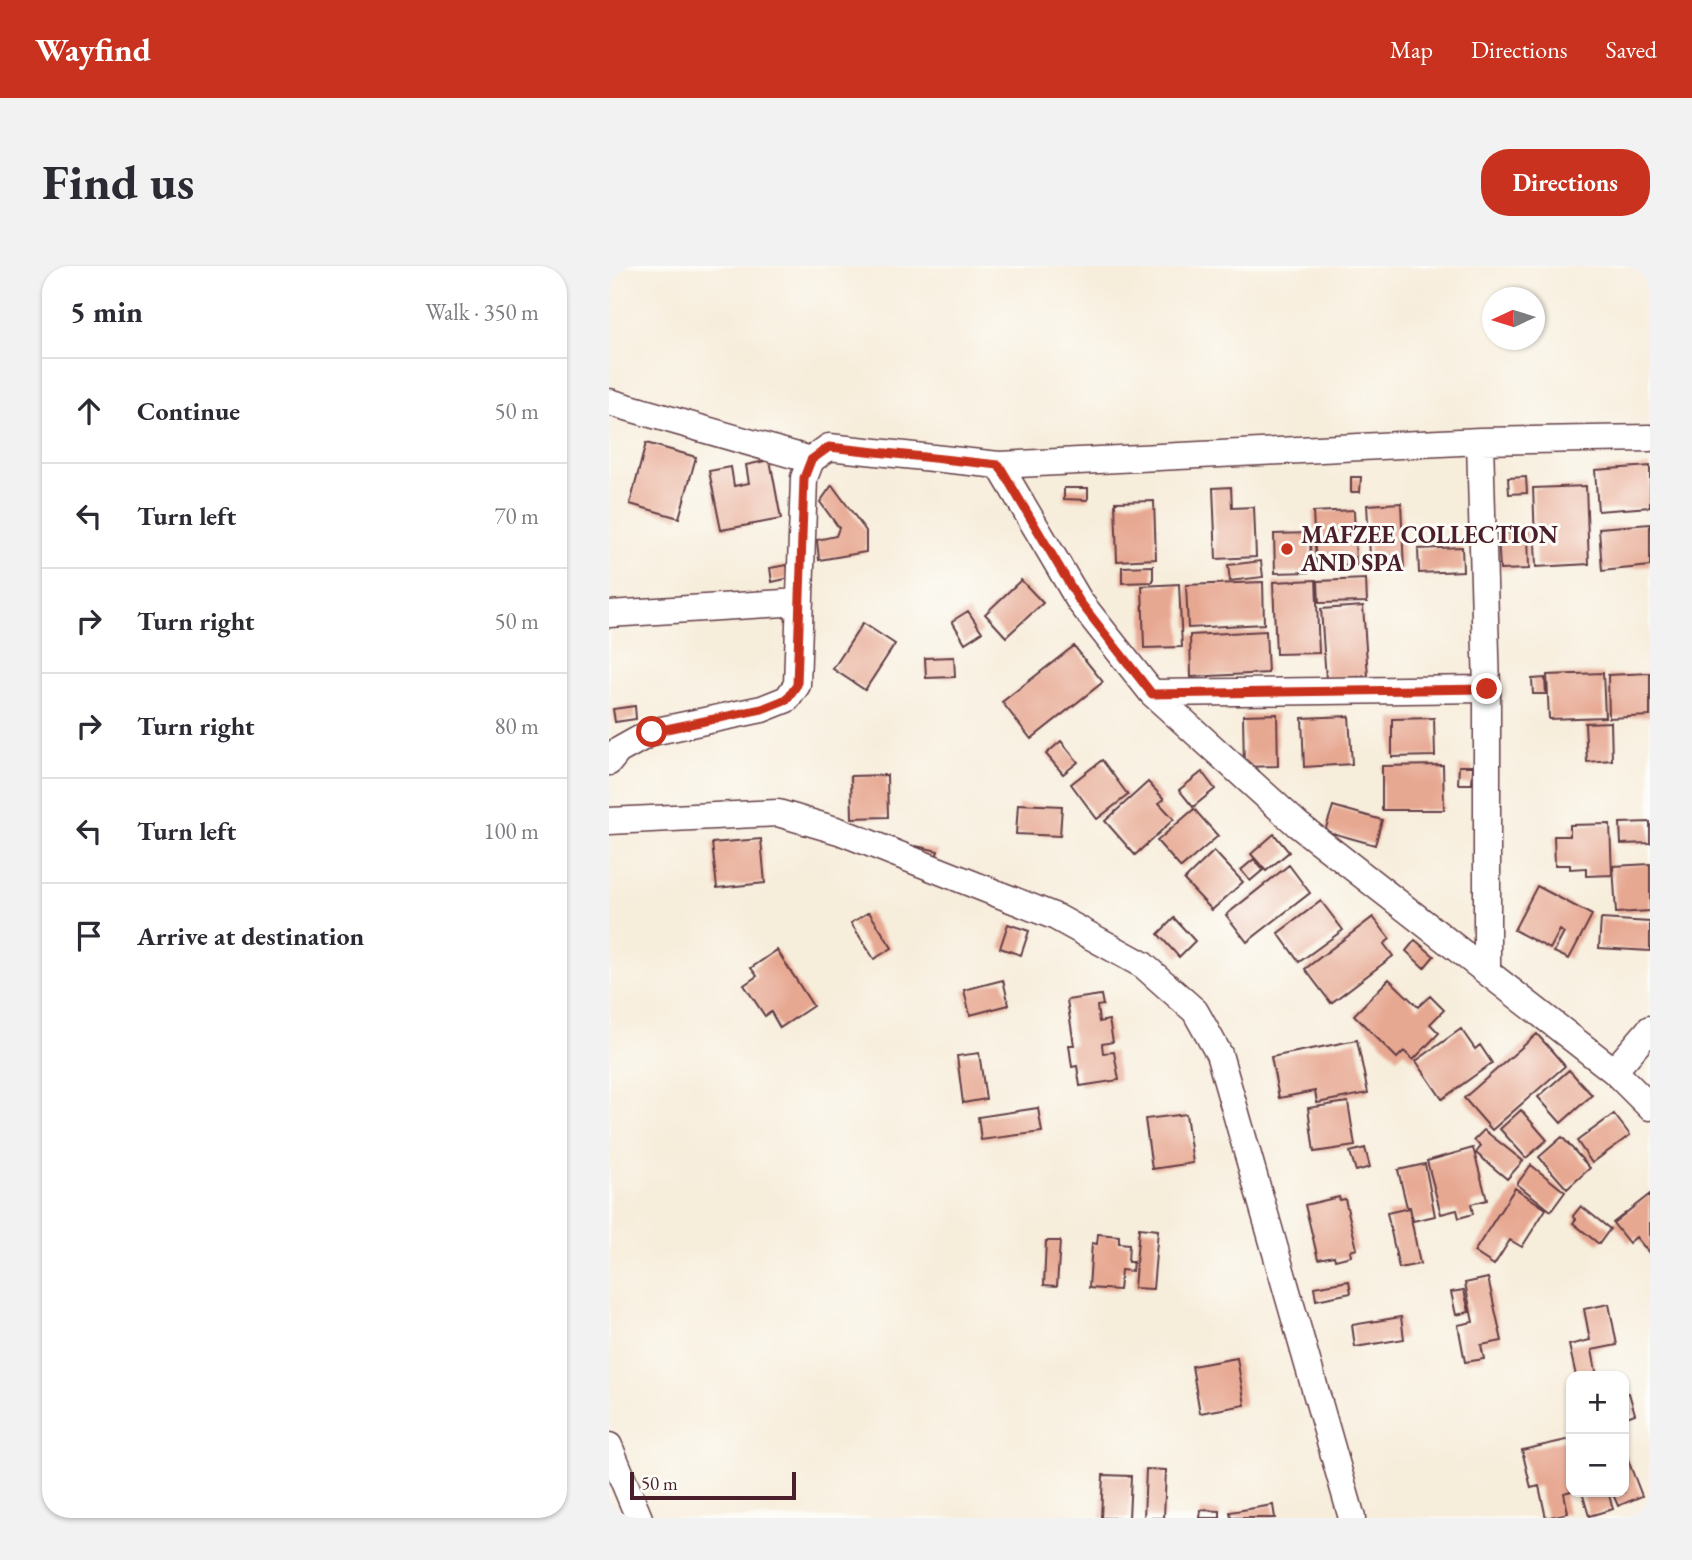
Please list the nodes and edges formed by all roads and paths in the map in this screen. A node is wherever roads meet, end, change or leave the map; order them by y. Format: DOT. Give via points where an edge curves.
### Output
graph roads {
  1 [pos="609,402"];
  2 [pos="1650,438"];
  3 [pos="1480,441"];
  4 [pos="811,460"];
  5 [pos="999,465"];
  6 [pos="800,602"];
  7 [pos="609,614"];
  8 [pos="1487,689"];
  9 [pos="1152,694"];
  10 [pos="609,762"];
  11 [pos="609,821"];
  12 [pos="1487,970"];
  13 [pos="1650,1029"];
  14 [pos="1614,1071"];
  15 [pos="1650,1107"];
  16 [pos="609,1447"];
  17 [pos="639,1518"];
  18 [pos="1352,1518"];
  1 -- 4 [label="street"];
  2 -- 3 [label="street"];
  3 -- 5 [label="street"];
  3 -- 8 [label="street"];
  4 -- 5 [label="street" via="829,447"];
  4 -- 6 [label="street" via="804,478"];
  5 -- 9 [label="street" via="1080,602"];
  6 -- 7 [label="street"];
  6 -- 10 [label="street" via="797,685 787,699 762,709 652,732 618,751"];
  8 -- 9 [label="street"];
  8 -- 12 [label="street"];
  9 -- 12 [label="street" via="1297,824"];
  11 -- 18 [label="street" via="778,813 839,831 1056,917 1143,965 1195,1011 1219,1054"];
  12 -- 14 [label="street"];
  13 -- 14 [label="street"];
  14 -- 15 [label="street"];
  16 -- 17 [label="street"];
}
